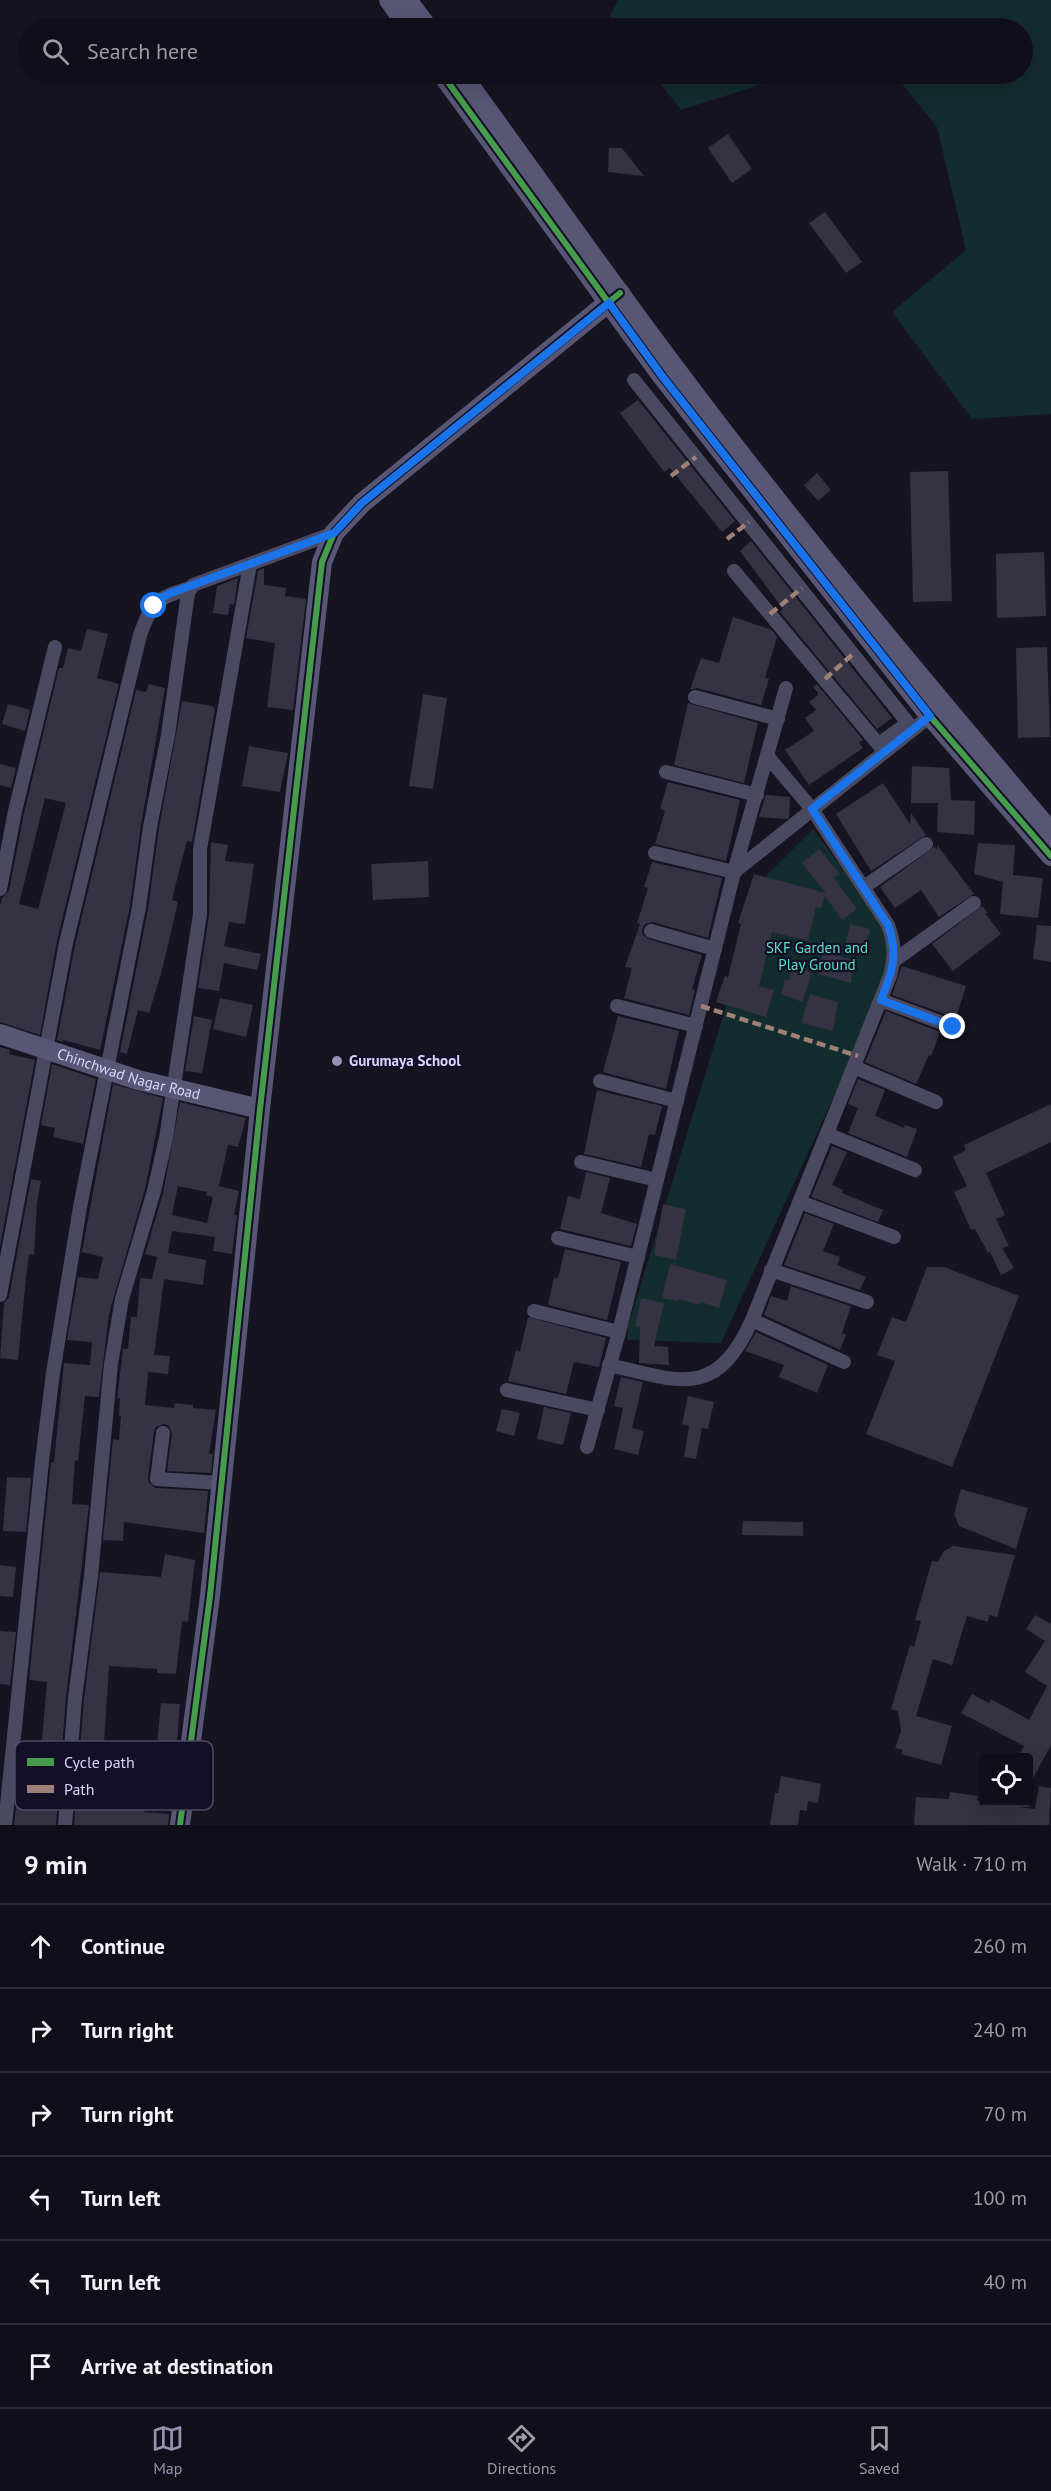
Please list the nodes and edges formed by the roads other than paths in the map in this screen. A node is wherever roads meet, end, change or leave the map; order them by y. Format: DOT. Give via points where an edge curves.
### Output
graph roads {
  1 [pos="389,0"];
  2 [pos="407,0"];
  3 [pos="402,18"];
  4 [pos="420,18"];
  5 [pos="450,84"];
  6 [pos="468,84"];
  7 [pos="614,298"];
  8 [pos="634,380"];
  9 [pos="334,533"];
  10 [pos="250,564"];
  11 [pos="734,571"];
  12 [pos="190,588"];
  13 [pos="55,647"];
  14 [pos="786,688"];
  15 [pos="695,697"];
  16 [pos="937,711"];
  17 [pos="778,719"];
  18 [pos="885,745"];
  19 [pos="768,757"];
  20 [pos="666,772"];
  21 [pos="757,795"];
  22 [pos="812,809"];
  23 [pos="1051,832"];
  24 [pos="926,844"];
  25 [pos="655,853"];
  26 [pos="1051,856"];
  27 [pos="734,872"];
  28 [pos="864,887"];
  29 [pos="0,889"];
  30 [pos="974,903"];
  31 [pos="651,932"];
  32 [pos="716,949"];
  33 [pos="895,960"];
  34 [pos="881,1000"];
  35 [pos="618,1006"];
  36 [pos="696,1026"];
  37 [pos="953,1027"];
  38 [pos="0,1034"];
  39 [pos="45,1049"];
  40 [pos="854,1067"];
  41 [pos="105,1069"];
  42 [pos="600,1081"];
  43 [pos="174,1089"];
  44 [pos="677,1101"];
  45 [pos="936,1102"];
  46 [pos="260,1109"];
  47 [pos="827,1134"];
  48 [pos="581,1162"];
  49 [pos="915,1170"];
  50 [pos="657,1180"];
  51 [pos="800,1202"];
  52 [pos="894,1237"];
  53 [pos="558,1238"];
  54 [pos="638,1257"];
  55 [pos="771,1270"];
  56 [pos="0,1295"];
  57 [pos="867,1302"];
  58 [pos="534,1311"];
  59 [pos="752,1320"];
  60 [pos="619,1332"];
  61 [pos="844,1362"];
  62 [pos="609,1365"];
  63 [pos="507,1390"];
  64 [pos="598,1410"];
  65 [pos="163,1433"];
  66 [pos="587,1447"];
  67 [pos="221,1483"];
  68 [pos="72,1741"];
  69 [pos="191,1741"];
  70 [pos="66,1810"];
  71 [pos="182,1810"];
  72 [pos="5,1825"];
  73 [pos="65,1825"];
  74 [pos="180,1825"];
  1 -- 3 [label="street"];
  2 -- 4 [label="street"];
  5 -- 7 [label="street"];
  6 -- 7 [label="street"];
  7 -- 9 [label="street" via="362,503"];
  7 -- 16 [label="street" via="662,376"];
  8 -- 18 [label="street" via="908,723"];
  9 -- 10 [label="street"];
  9 -- 46 [label="street" via="319,580"];
  10 -- 12 [label="street"];
  10 -- 43 [label="street" via="200,849 200,915"];
  11 -- 18 [label="street"];
  12 -- 39 [label="street" via="159,599 140,635 98,803"];
  12 -- 41 [label="street" via="138,907"];
  13 -- 29 [label="street"];
  14 -- 17 [label="street"];
  15 -- 17 [label="street"];
  16 -- 18 [label="street"];
  16 -- 23 [label="street"];
  16 -- 26 [label="street"];
  17 -- 19 [label="street"];
  18 -- 22 [label="street"];
  19 -- 21 [label="street"];
  19 -- 22 [label="street"];
  20 -- 21 [label="street"];
  21 -- 27 [label="street"];
  22 -- 27 [label="street"];
  22 -- 28 [label="street"];
  24 -- 28 [label="street"];
  25 -- 27 [label="street"];
  27 -- 32 [label="street"];
  28 -- 33 [label="street" via="888,925"];
  30 -- 33 [label="street"];
  31 -- 32 [label="street"];
  32 -- 36 [label="street"];
  33 -- 34 [label="street"];
  34 -- 37 [label="street"];
  34 -- 40 [label="street"];
  35 -- 36 [label="street"];
  36 -- 44 [label="street"];
  38 -- 39 [label="street, Chinchwad Nagar Road"];
  39 -- 41 [label="street, Chinchwad Nagar Road"];
  39 -- 56 [label="street"];
  40 -- 45 [label="street"];
  40 -- 47 [label="street"];
  41 -- 43 [label="street, Chinchwad Nagar Road"];
  41 -- 72 [label="street" via="53,1373"];
  42 -- 44 [label="street"];
  43 -- 46 [label="street, Chinchwad Nagar Road"];
  43 -- 68 [label="street" via="154,1191 122,1299 111,1364"];
  44 -- 50 [label="street"];
  46 -- 67 [label="street"];
  47 -- 49 [label="street"];
  47 -- 51 [label="street"];
  48 -- 50 [label="street"];
  50 -- 54 [label="street"];
  51 -- 52 [label="street"];
  51 -- 55 [label="street"];
  53 -- 54 [label="street"];
  54 -- 60 [label="street"];
  55 -- 57 [label="street"];
  55 -- 59 [label="street"];
  58 -- 60 [label="street"];
  59 -- 61 [label="street"];
  59 -- 62 [label="street" via="732,1356 693,1380 677,1381"];
  60 -- 62 [label="street"];
  62 -- 64 [label="street"];
  63 -- 64 [label="street"];
  64 -- 66 [label="street"];
  65 -- 67 [label="street" via="157,1479"];
  67 -- 69 [label="street"];
  70 -- 73 [label="street"];
  71 -- 74 [label="street"];
}
